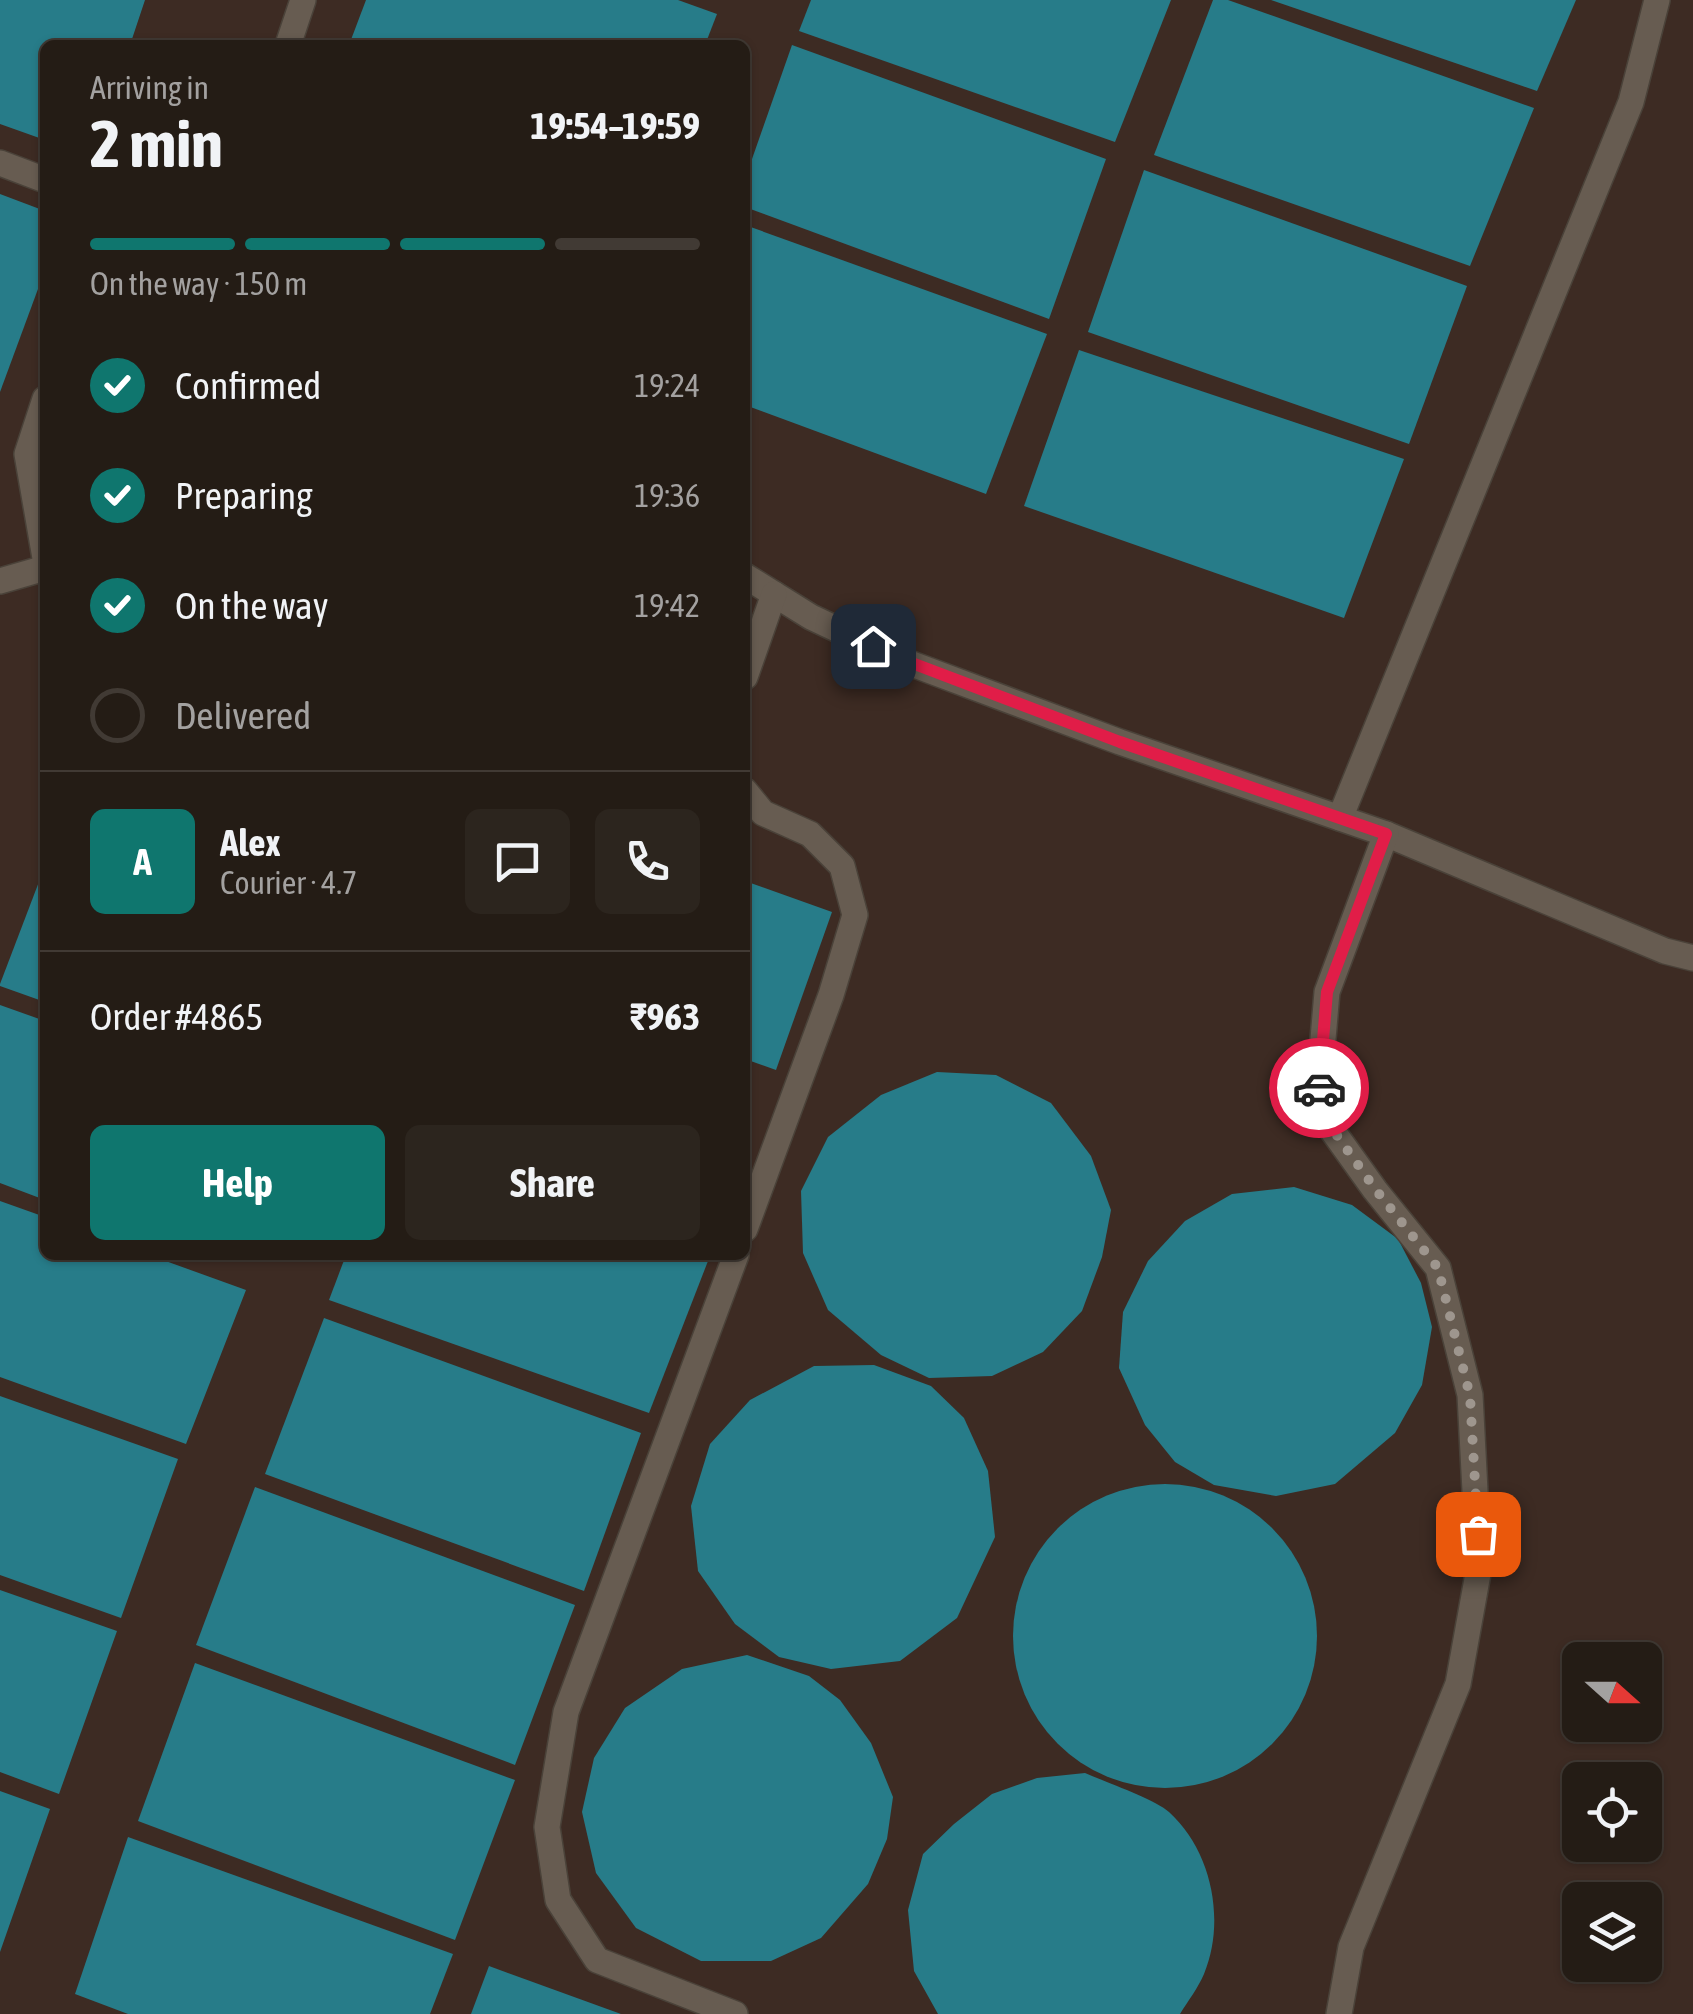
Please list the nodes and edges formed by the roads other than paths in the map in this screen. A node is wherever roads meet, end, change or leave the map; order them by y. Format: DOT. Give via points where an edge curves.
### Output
graph roads {
  1 [pos="303,0"];
  2 [pos="1657,0"];
  3 [pos="290,40"];
  4 [pos="0,163"];
  5 [pos="40,178"];
  6 [pos="40,414"];
  7 [pos="40,529"];
  8 [pos="40,569"];
  9 [pos="750,579"];
  10 [pos="0,581"];
  11 [pos="774,594"];
  12 [pos="750,664"];
  13 [pos="750,798"];
  14 [pos="1340,818"];
  15 [pos="1386,834"];
  16 [pos="1693,958"];
  17 [pos="750,1215"];
  18 [pos="734,1260"];
  19 [pos="735,2014"];
  20 [pos="1339,2014"];
  1 -- 3 [label="lane"];
  2 -- 14 [label="lane" via="1632,102"];
  4 -- 5 [label="lane"];
  6 -- 7 [label="lane" via="27,454"];
  8 -- 10 [label="lane"];
  9 -- 11 [label="lane"];
  11 -- 12 [label="lane"];
  11 -- 14 [label="lane" via="810,618 904,660"];
  13 -- 17 [label="lane" via="763,813 810,834 842,866 855,915"];
  14 -- 15 [label="lane"];
  15 -- 16 [label="lane"];
  15 -- 20 [label="lane" via="1327,992 1318,1109 1438,1268 1470,1396 1480,1568 1458,1684 1351,1947"];
  18 -- 19 [label="lane" via="566,1712 547,1827 558,1900 597,1960"];
}
